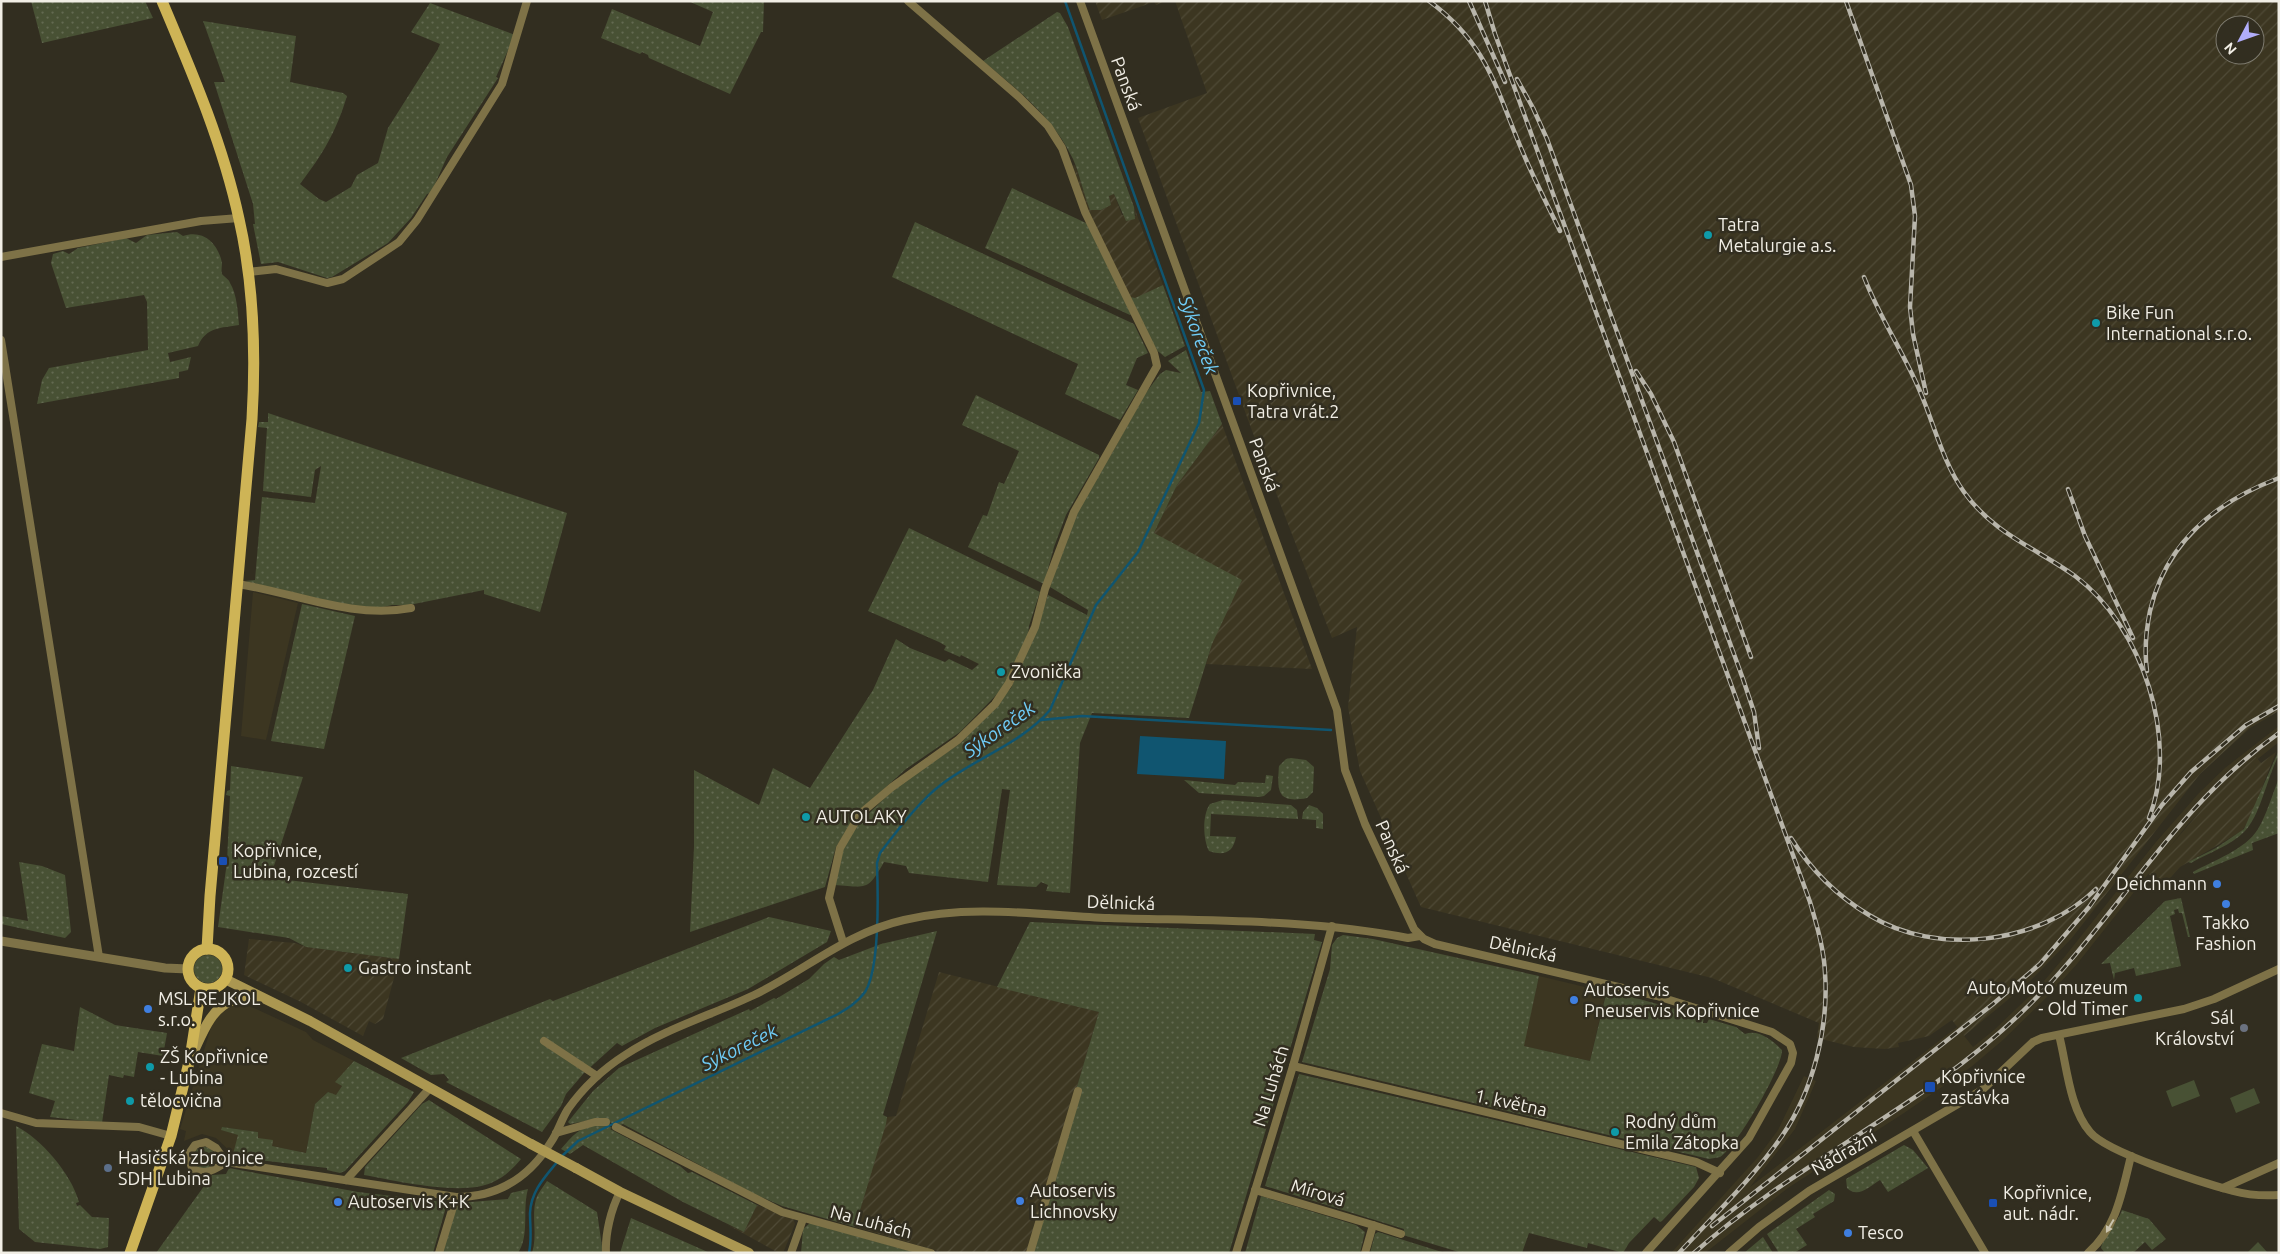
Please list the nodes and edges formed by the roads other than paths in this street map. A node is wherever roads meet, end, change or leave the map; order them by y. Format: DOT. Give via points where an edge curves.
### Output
graph roads {
  1 [pos="162,1"];
  2 [pos="527,1"];
  3 [pos="908,1"];
  4 [pos="1080,1"];
  5 [pos="239,218"];
  6 [pos="1,257"];
  7 [pos="248,272"];
  8 [pos="1,340"];
  9 [pos="238,584"];
  10 [pos="410,608"];
  11 [pos="1332,926"];
  12 [pos="1420,936"];
  13 [pos="1,942"];
  14 [pos="842,942"];
  15 [pos="207,950"];
  16 [pos="100,957"];
  17 [pos="188,969"];
  18 [pos="2279,969"];
  19 [pos="225,979"];
  20 [pos="200,988"];
  21 [pos="262,998"];
  22 [pos="2059,1035"];
  23 [pos="544,1041"];
  24 [pos="190,1058"];
  25 [pos="1293,1066"];
  26 [pos="598,1076"];
  27 [pos="430,1088"];
  28 [pos="1078,1091"];
  29 [pos="1,1113"];
  30 [pos="606,1122"];
  31 [pos="616,1127"];
  32 [pos="1912,1131"];
  33 [pos="556,1133"];
  34 [pos="171,1136"];
  35 [pos="2131,1156"];
  36 [pos="226,1162"];
  37 [pos="2279,1163"];
  38 [pos="1720,1173"];
  39 [pos="346,1180"];
  40 [pos="2223,1188"];
  41 [pos="1255,1190"];
  42 [pos="620,1192"];
  43 [pos="2279,1195"];
  44 [pos="456,1197"];
  45 [pos="803,1220"];
  46 [pos="1373,1225"];
  47 [pos="1401,1234"];
  48 [pos="130,1253"];
  49 [pos="440,1253"];
  50 [pos="606,1253"];
  51 [pos="749,1253"];
  52 [pos="791,1253"];
  53 [pos="931,1253"];
  54 [pos="1030,1253"];
  55 [pos="1236,1253"];
  56 [pos="1365,1253"];
  57 [pos="1646,1253"];
  58 [pos="1729,1253"];
  59 [pos="1985,1253"];
  60 [pos="2088,1253"];
  1 -- 5 [label="main road" via="216,136"];
  2 -- 7 [label="street" via="502,84 425,208 399,242 344,280 336,282 327,283 276,269"];
  3 -- 14 [label="street" via="1019,97 1052,132 1067,158 1086,212 1154,353 1157,366 1074,512 1045,589 1035,627 1009,684 995,704 958,740 860,814 840,848 829,898"];
  4 -- 12 [label="street, Panská" via="1336,710 1345,770 1356,801 1407,918"];
  5 -- 6 [label="street" via="201,220"];
  5 -- 7 [label="main road"];
  7 -- 9 [label="main road" via="254,384"];
  8 -- 16 [label="street"];
  9 -- 10 [label="street" via="356,610"];
  9 -- 15 [label="main road"];
  11 -- 12 [label="street, Dělnická" via="1408,938"];
  11 -- 14 [label="street, Dělnická" via="982,912 918,917 883,925"];
  11 -- 25 [label="street, Na Luhách"];
  12 -- 38 [label="street, Dělnická" via="1439,945 1648,993 1738,1020 1784,1038 1793,1053 1788,1069 1749,1138"];
  13 -- 16 [label="street"];
  14 -- 26 [label="street, Dělnická" via="754,994 639,1046"];
  15 -- 17 [label="main road" via="194,954"];
  15 -- 19 [label="main road" via="224,958"];
  16 -- 17 [label="street"];
  17 -- 20 [label="main road" via="191,980"];
  18 -- 22 [label="street, Nádražní" via="2184,1009"];
  19 -- 20 [label="main road" via="214,988"];
  19 -- 21 [label="main road"];
  20 -- 24 [label="main road"];
  21 -- 24 [label="main road" via="232,1001 217,1011"];
  21 -- 27 [label="main road" via="318,1025"];
  22 -- 32 [label="street, Nádražní" via="2033,1042 1982,1090"];
  22 -- 35 [label="street" via="2076,1106 2085,1125 2099,1141"];
  23 -- 26 [label="street"];
  24 -- 34 [label="main road"];
  25 -- 38 [label="street, 1. května" via="1696,1162"];
  25 -- 41 [label="street, Na Luhách"];
  26 -- 33 [label="street, Dělnická" via="574,1101"];
  27 -- 39 [label="street"];
  27 -- 42 [label="main road, bridge"];
  28 -- 54 [label="street"];
  29 -- 34 [label="street" via="36,1123 139,1127"];
  30 -- 33 [label="street"];
  31 -- 45 [label="street, Na Luhách" via="753,1198"];
  32 -- 58 [label="street, Nádražní" via="1802,1196"];
  32 -- 59 [label="street"];
  33 -- 44 [label="street, Dělnická" via="536,1163 514,1182 492,1193"];
  34 -- 48 [label="main road"];
  35 -- 40 [label="street"];
  35 -- 60 [label="street, one-way" via="2120,1206 2107,1231"];
  36 -- 36 [label="street" via="216,1148 206,1142 195,1145 188,1155 192,1168 200,1172 215,1170"];
  36 -- 39 [label="street, Dělnická"];
  37 -- 40 [label="street"];
  38 -- 57 [label="street, Dělnická"];
  39 -- 44 [label="street, Dělnická"];
  40 -- 43 [label="street" via="2245,1194"];
  41 -- 46 [label="street, Mírová"];
  41 -- 55 [label="street, Na Luhách"];
  42 -- 50 [label="street" via="615,1201"];
  42 -- 51 [label="main road"];
  44 -- 49 [label="street"];
  45 -- 52 [label="street"];
  45 -- 53 [label="street, Na Luhách"];
  46 -- 47 [label="street, Mírová"];
  46 -- 56 [label="street"];
}
